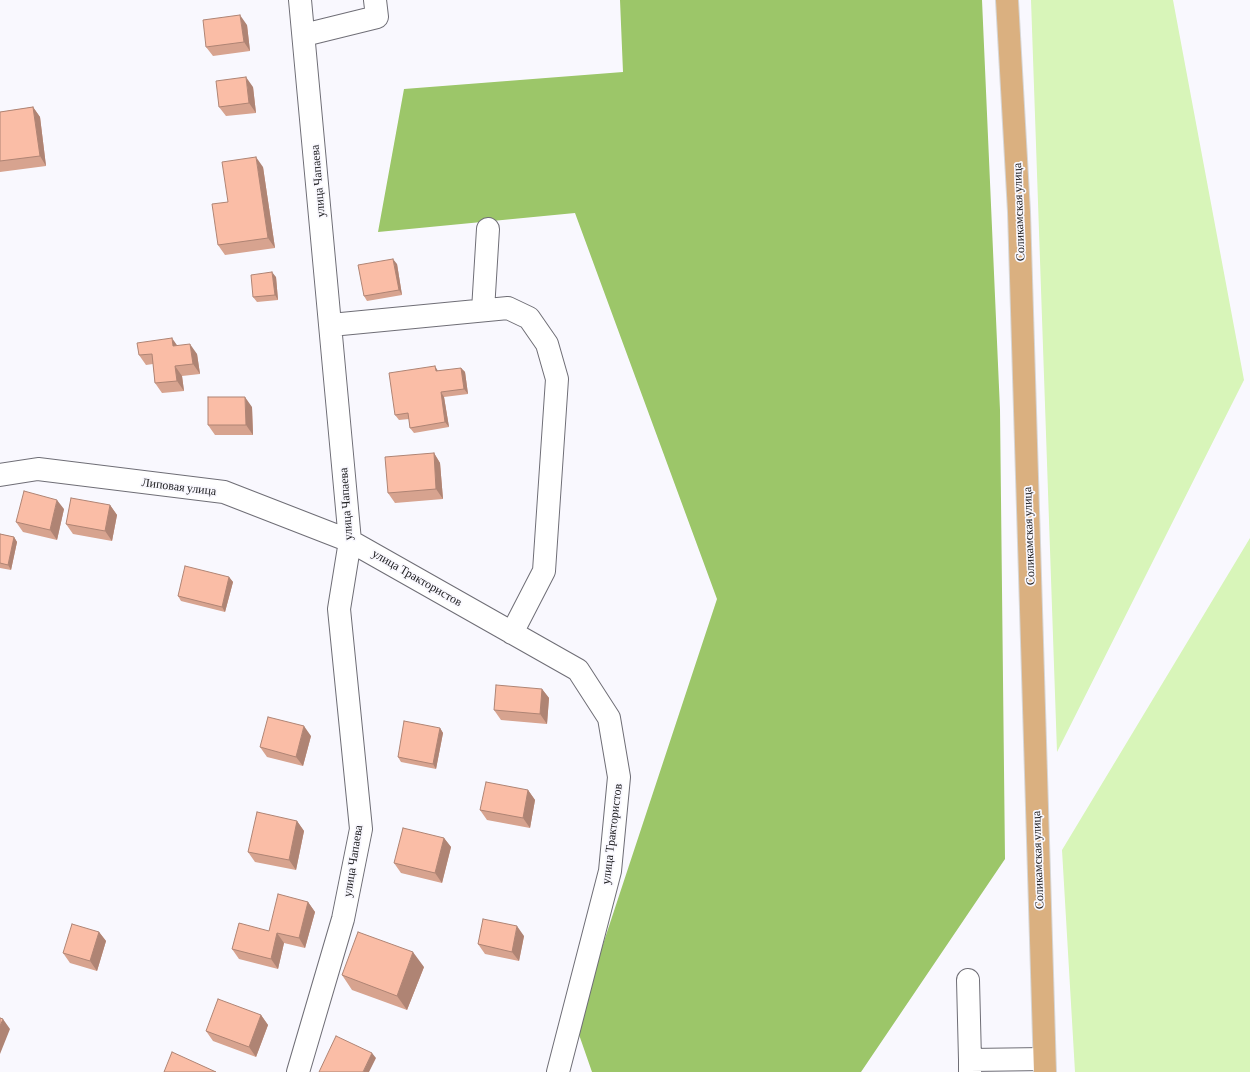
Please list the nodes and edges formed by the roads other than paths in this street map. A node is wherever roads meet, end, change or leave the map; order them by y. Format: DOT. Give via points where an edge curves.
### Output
graph roads {
  1 [pos="300,0"];
  2 [pos="375,0"];
  3 [pos="1007,0"];
  4 [pos="304,35"];
  5 [pos="488,229"];
  6 [pos="483,310"];
  7 [pos="331,325"];
  8 [pos="0,474"];
  9 [pos="350,541"];
  10 [pos="512,633"];
  11 [pos="968,980"];
  12 [pos="1044,1065"];
  13 [pos="970,1066"];
  14 [pos="298,1072"];
  15 [pos="558,1072"];
  1 -- 4 [label="street, улица Чапаева"];
  2 -- 4 [label="street" via="377,17"];
  3 -- 12 [label="main road, Соликамская улица" via="1019,212"];
  4 -- 7 [label="street, улица Чапаева"];
  5 -- 6 [label="street"];
  6 -- 7 [label="street"];
  6 -- 10 [label="street" via="508,308 529,318 547,344 557,379 544,571"];
  7 -- 9 [label="street, улица Чапаева"];
  8 -- 9 [label="street, Липовая улица" via="38,469 224,492"];
  9 -- 10 [label="street, улица Трактористов"];
  9 -- 14 [label="street, улица Чапаева" via="339,610 361,829 343,919"];
  10 -- 15 [label="street, улица Трактористов" via="578,670 608,718 619,778 610,871"];
  11 -- 13 [label="street"];
  12 -- 13 [label="street"];
}
